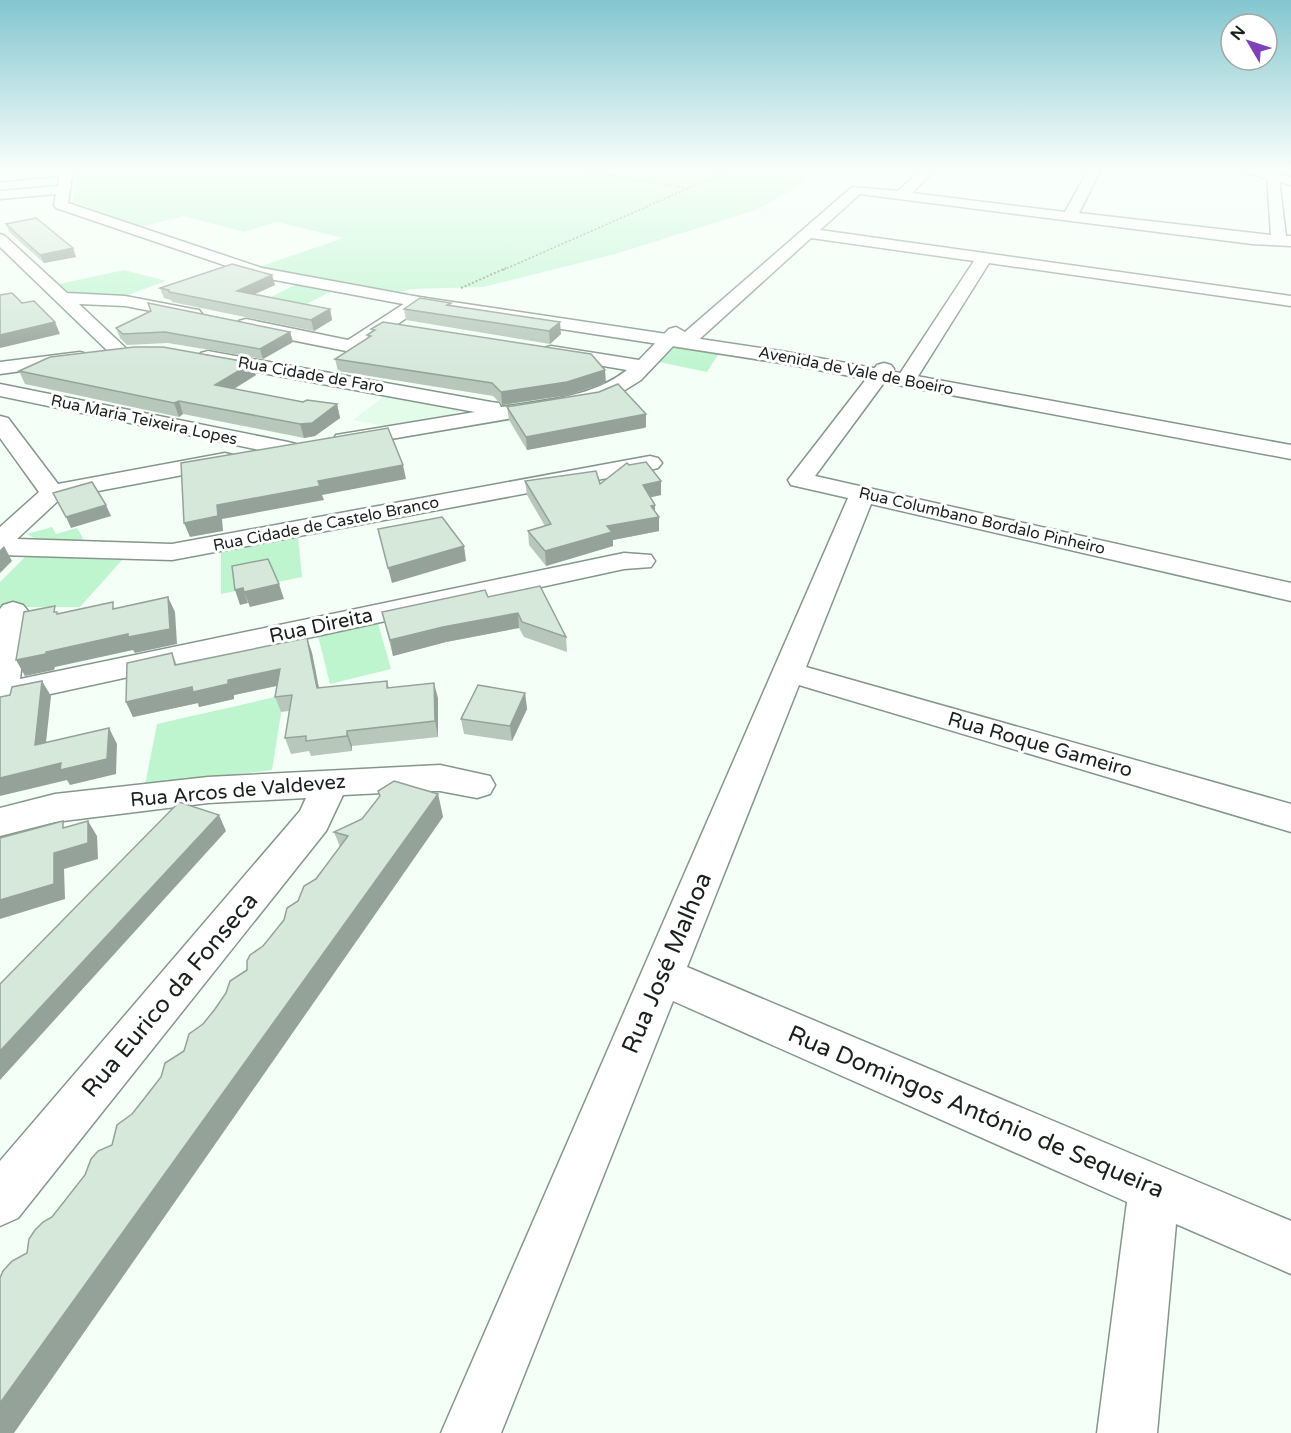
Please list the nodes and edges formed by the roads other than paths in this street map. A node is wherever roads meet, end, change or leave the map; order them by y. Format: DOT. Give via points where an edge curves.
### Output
graph roads {
  1 [pos="152,236"];
  2 [pos="803,236"];
  3 [pos="826,236"];
  4 [pos="1241,236"];
  5 [pos="0,239"];
  6 [pos="1285,241"];
  7 [pos="984,258"];
  8 [pos="62,298"];
  9 [pos="1291,300"];
  10 [pos="419,302"];
  11 [pos="383,326"];
  12 [pos="407,329"];
  13 [pos="681,337"];
  14 [pos="350,346"];
  15 [pos="537,350"];
  16 [pos="192,354"];
  17 [pos="644,367"];
  18 [pos="0,368"];
  19 [pos="881,372"];
  20 [pos="306,374"];
  21 [pos="908,377"];
  22 [pos="0,390"];
  23 [pos="513,412"];
  24 [pos="0,423"];
  25 [pos="1291,443"];
  26 [pos="288,449"];
  27 [pos="1291,452"];
  28 [pos="650,463"];
  29 [pos="52,493"];
  30 [pos="863,493"];
  31 [pos="0,541"];
  32 [pos="0,547"];
  33 [pos="642,561"];
  34 [pos="1291,592"];
  35 [pos="14,611"];
  36 [pos="789,672"];
  37 [pos="1,694"];
  38 [pos="328,783"];
  39 [pos="477,785"];
  40 [pos="1291,818"];
  41 [pos="0,822"];
  42 [pos="662,976"];
  43 [pos="1154,1190"];
  44 [pos="0,1200"];
  45 [pos="1291,1248"];
  46 [pos="471,1433"];
  47 [pos="1126,1433"];
  1 -- 10 [label="street, Avenida de Vale de Boeiro" via="259,272"];
  2 -- 13 [label="street"];
  3 -- 7 [label="street"];
  4 -- 6 [label="street"];
  5 -- 8 [label="street"];
  7 -- 9 [label="street"];
  7 -- 21 [label="street"];
  8 -- 14 [label="street" via="124,301"];
  8 -- 18 [label="street" via="130,352"];
  10 -- 11 [label="street"];
  10 -- 13 [label="street, Avenida de Vale de Boeiro"];
  11 -- 12 [label="street"];
  11 -- 14 [label="street"];
  13 -- 17 [label="street"];
  13 -- 19 [label="street, Avenida de Vale de Boeiro"];
  14 -- 20 [label="street"];
  15 -- 17 [label="street"];
  16 -- 20 [label="street, Rua Cidade de Faro"];
  17 -- 23 [label="street" via="626,384 604,394"];
  19 -- 21 [label="street, Avenida de Vale de Boeiro"];
  19 -- 30 [label="street, Rua Columbano Bordalo Pinheiro" via="800,480"];
  20 -- 23 [label="street, Rua Cidade de Faro"];
  21 -- 25 [label="street, Avenida de Vale de Boeiro"];
  21 -- 27 [label="street, Avenida de Vale de Boeiro"];
  22 -- 26 [label="street, Rua Maria Teixeira Lopes"];
  23 -- 26 [label="street"];
  24 -- 29 [label="street"];
  26 -- 29 [label="street"];
  28 -- 32 [label="street, Rua Cidade de Castelo Branco" via="172,552"];
  29 -- 31 [label="street"];
  30 -- 34 [label="street, Rua Columbano Bordalo Pinheiro"];
  30 -- 36 [label="street, Rua José Malhoa"];
  33 -- 37 [label="street, Rua Direita" via="624,561"];
  35 -- 37 [label="street"];
  36 -- 40 [label="street, Rua Roque Gameiro"];
  36 -- 42 [label="street, Rua José Malhoa"];
  38 -- 39 [label="street, Rua Arcos de Valdevez" via="432,778"];
  38 -- 41 [label="street, Rua Arcos de Valdevez" via="241,787 91,803"];
  38 -- 44 [label="street, Rua Eurico da Fonseca" via="313,822"];
  42 -- 43 [label="street, Rua Domingos António de Sequeira"];
  42 -- 46 [label="street, Rua José Malhoa"];
  43 -- 45 [label="street, Rua Domingos António de Sequeira"];
  43 -- 47 [label="street"];
}
